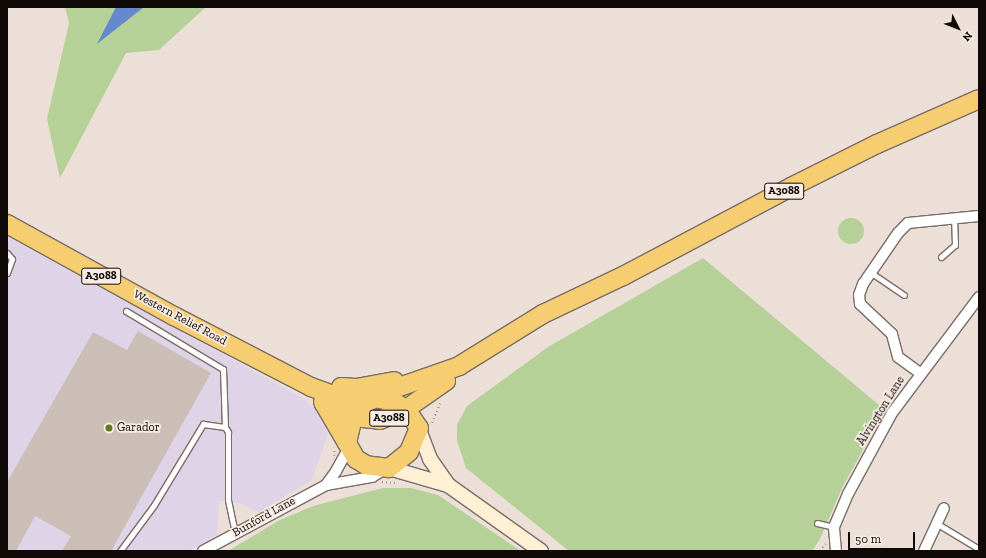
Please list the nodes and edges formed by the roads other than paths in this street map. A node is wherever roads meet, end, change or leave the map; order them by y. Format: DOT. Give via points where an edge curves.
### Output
graph roads {
  1 [pos="979,99"];
  2 [pos="979,216"];
  3 [pos="954,218"];
  4 [pos="7,224"];
  5 [pos="7,253"];
  6 [pos="941,257"];
  7 [pos="870,272"];
  8 [pos="7,273"];
  9 [pos="904,296"];
  10 [pos="978,302"];
  11 [pos="126,311"];
  12 [pos="482,351"];
  13 [pos="459,366"];
  14 [pos="920,373"];
  15 [pos="290,376"];
  16 [pos="446,381"];
  17 [pos="311,387"];
  18 [pos="374,399"];
  19 [pos="324,404"];
  20 [pos="406,409"];
  21 [pos="353,417"];
  22 [pos="225,427"];
  23 [pos="419,429"];
  24 [pos="343,444"];
  25 [pos="388,475"];
  26 [pos="326,485"];
  27 [pos="448,485"];
  28 [pos="944,508"];
  29 [pos="817,523"];
  30 [pos="936,523"];
  31 [pos="834,527"];
  32 [pos="235,534"];
  33 [pos="979,549"];
  34 [pos="120,551"];
  35 [pos="203,551"];
  36 [pos="541,551"];
  37 [pos="836,551"];
  38 [pos="924,551"];
  1 -- 12 [label="highway, A3088" via="877,144 791,187 623,276 543,314"];
  2 -- 3 [label="street"];
  3 -- 6 [label="lane" via="954,245"];
  3 -- 7 [label="street" via="908,223"];
  4 -- 15 [label="highway, Western Relief Road / A3088" via="174,316"];
  5 -- 8 [label="lane" via="12,259"];
  7 -- 9 [label="lane"];
  7 -- 14 [label="street" via="859,295 860,304 892,334 898,357"];
  10 -- 14 [label="street, Alvington Lane"];
  11 -- 22 [label="lane" via="223,369"];
  12 -- 13 [label="highway, A3088"];
  12 -- 15 [label="highway" via="461,354 405,378 363,387 337,387 307,375"];
  13 -- 16 [label="highway, A3088"];
  13 -- 18 [label="highway, A3088" via="382,393"];
  14 -- 31 [label="street, Alvington Lane" via="892,413 848,494"];
  15 -- 17 [label="highway, Western Relief Road / A3088"];
  16 -- 20 [label="highway, A3088"];
  16 -- 23 [label="highway, A3088"];
  17 -- 18 [label="highway, Western Relief Road / A3088" via="344,399"];
  17 -- 19 [label="highway, Western Relief Road / A3088"];
  18 -- 20 [label="highway, Western Relief Road" via="394,402"];
  18 -- 21 [label="highway"];
  19 -- 21 [label="highway, A3088"];
  19 -- 24 [label="highway, Western Relief Road / A3088"];
  20 -- 21 [label="highway, A3088" via="380,420"];
  20 -- 23 [label="highway"];
  21 -- 24 [label="highway"];
  22 -- 32 [label="lane" via="228,432 228,500"];
  22 -- 34 [label="lane" via="203,424 154,505"];
  23 -- 25 [label="highway" via="410,452"];
  23 -- 27 [label="street" via="430,459"];
  24 -- 25 [label="highway, Western Relief Road" via="356,459"];
  24 -- 26 [label="street, Bunford Lane" via="340,465"];
  25 -- 26 [label="street, Bunford Lane"];
  25 -- 27 [label="street"];
  26 -- 32 [label="street, Bunford Lane"];
  27 -- 36 [label="street"];
  28 -- 30 [label="street"];
  29 -- 31 [label="lane"];
  30 -- 33 [label="lane"];
  30 -- 38 [label="street"];
  31 -- 37 [label="street, Alvington Lane"];
  32 -- 35 [label="street, Bunford Lane"];
}
